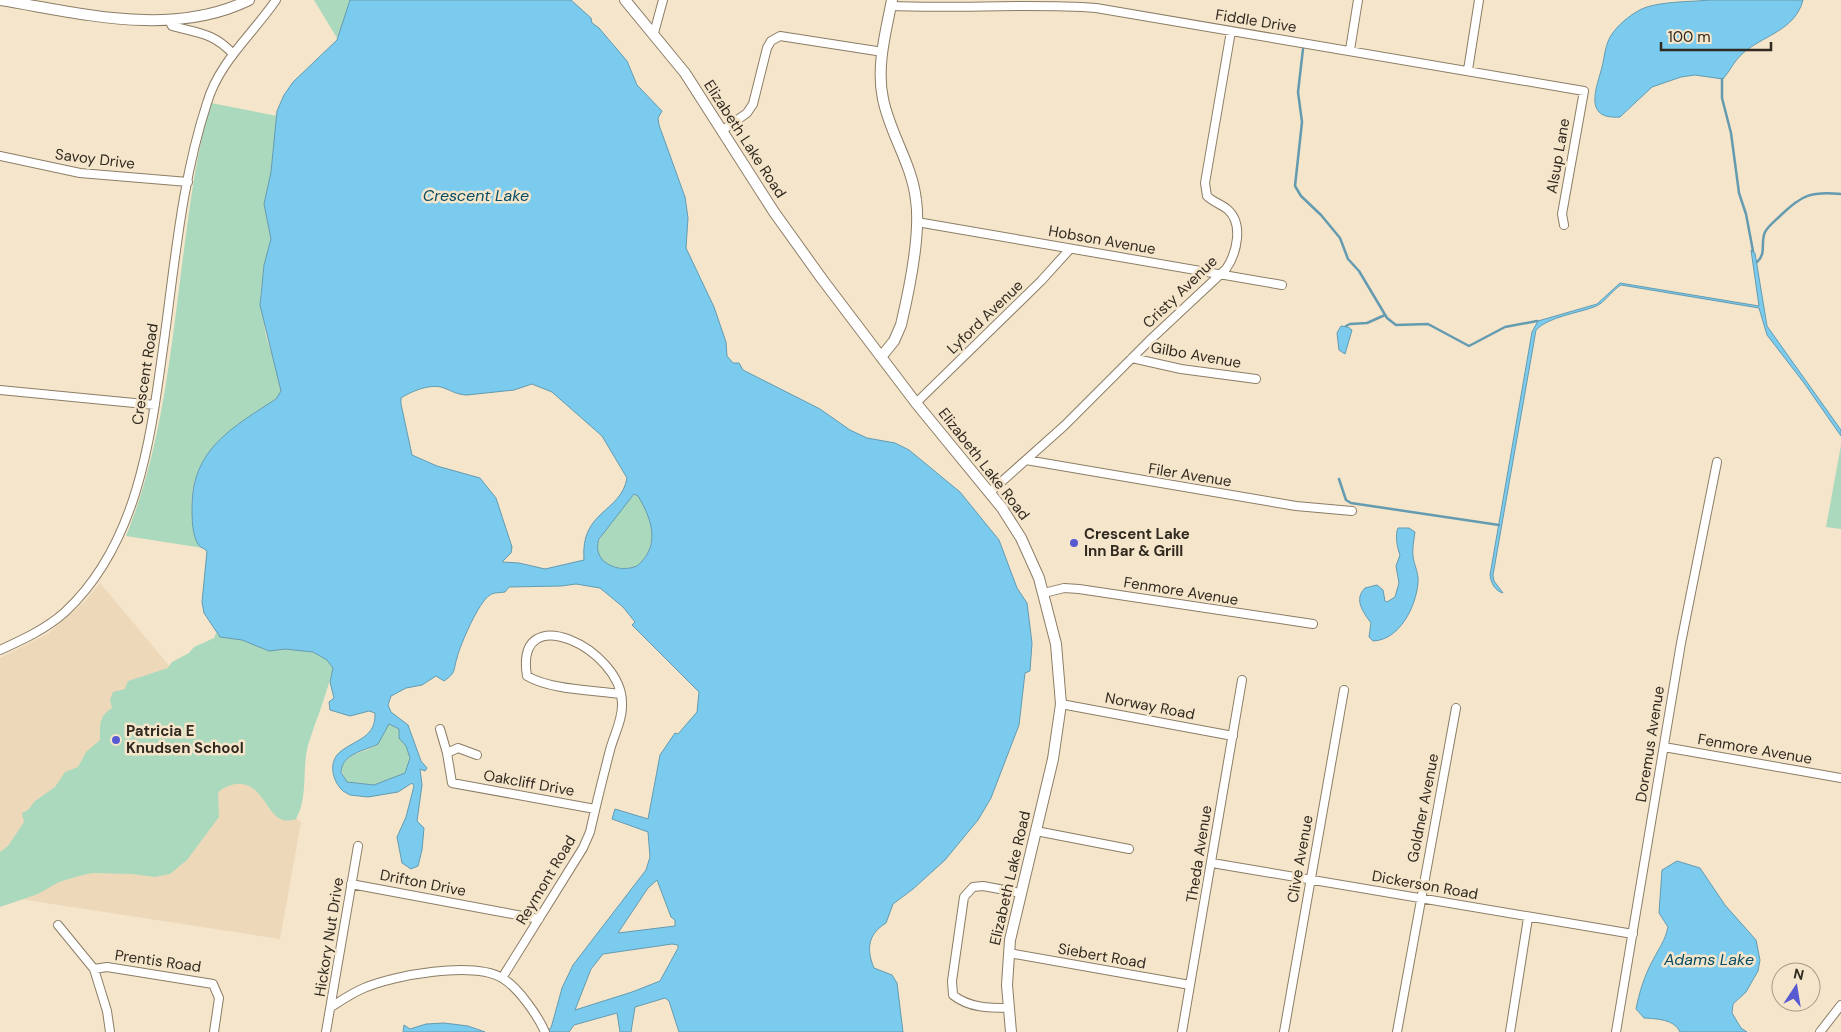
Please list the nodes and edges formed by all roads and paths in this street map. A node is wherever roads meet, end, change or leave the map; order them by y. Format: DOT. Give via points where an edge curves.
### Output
graph roads {
  1 [pos="0,0"];
  2 [pos="249,0"];
  3 [pos="276,0"];
  4 [pos="625,0"];
  5 [pos="663,0"];
  6 [pos="1358,0"];
  7 [pos="1480,0"];
  8 [pos="891,3"];
  9 [pos="1097,4"];
  10 [pos="169,20"];
  11 [pos="1231,31"];
  12 [pos="654,32"];
  13 [pos="1350,50"];
  14 [pos="883,52"];
  15 [pos="233,54"];
  16 [pos="1468,70"];
  17 [pos="1584,91"];
  18 [pos="724,130"];
  19 [pos="0,156"];
  20 [pos="188,182"];
  21 [pos="917,222"];
  22 [pos="1564,225"];
  23 [pos="1070,249"];
  24 [pos="1220,274"];
  25 [pos="1282,285"];
  26 [pos="881,357"];
  27 [pos="1132,358"];
  28 [pos="1256,379"];
  29 [pos="0,390"];
  30 [pos="916,403"];
  31 [pos="155,405"];
  32 [pos="1026,460"];
  33 [pos="1717,462"];
  34 [pos="990,492"];
  35 [pos="1352,510"];
  36 [pos="1044,593"];
  37 [pos="1313,624"];
  38 [pos="0,650"];
  39 [pos="1242,680"];
  40 [pos="1344,690"];
  41 [pos="620,694"];
  42 [pos="1061,704"];
  43 [pos="1456,708"];
  44 [pos="440,729"];
  45 [pos="1233,736"];
  46 [pos="1664,747"];
  47 [pos="446,753"];
  48 [pos="478,755"];
  49 [pos="1841,778"];
  50 [pos="595,809"];
  51 [pos="1036,831"];
  52 [pos="358,846"];
  53 [pos="1129,849"];
  54 [pos="1212,863"];
  55 [pos="1309,879"];
  56 [pos="351,884"];
  57 [pos="1021,893"];
  58 [pos="1420,898"];
  59 [pos="1528,918"];
  60 [pos="539,919"];
  61 [pos="58,925"];
  62 [pos="1633,934"];
  63 [pos="1009,953"];
  64 [pos="94,969"];
  65 [pos="502,978"];
  66 [pos="1190,985"];
  67 [pos="1841,1005"];
  68 [pos="331,1007"];
  69 [pos="1009,1008"];
  70 [pos="110,1032"];
  71 [pos="214,1032"];
  72 [pos="326,1032"];
  73 [pos="544,1032"];
  74 [pos="1012,1032"];
  75 [pos="1182,1032"];
  76 [pos="1284,1032"];
  77 [pos="1397,1032"];
  78 [pos="1510,1032"];
  79 [pos="1616,1032"];
  80 [pos="1820,1032"];
  1 -- 10 [label="street" via="117,18"];
  2 -- 10 [label="street" via="212,14"];
  3 -- 15 [label="street, Crescent Road"];
  4 -- 12 [label="street, Elizabeth Lake Road"];
  5 -- 12 [label="street"];
  6 -- 13 [label="street"];
  7 -- 16 [label="street"];
  8 -- 9 [label="street, Fiddle Drive" via="932,8"];
  8 -- 14 [label="street"];
  9 -- 11 [label="street, Fiddle Drive"];
  10 -- 15 [label="street" via="172,26 208,34 222,41"];
  11 -- 13 [label="street, Fiddle Drive"];
  11 -- 24 [label="street, Cristy Avenue" via="1205,183 1207,196 1227,208 1235,218 1236,245 1231,261"];
  12 -- 18 [label="street, Elizabeth Lake Road"];
  13 -- 16 [label="street, Fiddle Drive"];
  14 -- 18 [label="street" via="780,36 767,48 750,109"];
  14 -- 21 [label="street" via="880,79 883,99 912,179"];
  15 -- 20 [label="street, Crescent Road" via="223,67 206,104"];
  16 -- 17 [label="street, Fiddle Drive"];
  17 -- 22 [label="street, Alsup Lane" via="1562,214"];
  18 -- 26 [label="street, Elizabeth Lake Road" via="786,229"];
  19 -- 20 [label="street, Savoy Drive" via="80,173"];
  20 -- 31 [label="street, Crescent Road"];
  21 -- 23 [label="street, Hobson Avenue"];
  21 -- 26 [label="street" via="901,325 894,341"];
  23 -- 24 [label="street, Hobson Avenue"];
  23 -- 30 [label="street, Lyford Avenue"];
  24 -- 25 [label="street, Hobson Avenue"];
  24 -- 27 [label="street, Cristy Avenue"];
  26 -- 30 [label="street, Elizabeth Lake Road"];
  27 -- 28 [label="street, Gilbo Avenue" via="1181,369"];
  27 -- 32 [label="street, Cristy Avenue"];
  29 -- 31 [label="street"];
  30 -- 34 [label="street, Elizabeth Lake Road"];
  31 -- 38 [label="street, Crescent Road" via="139,482 128,515 106,560 65,612 44,628"];
  32 -- 34 [label="street, Cristy Avenue"];
  32 -- 35 [label="street, Filer Avenue" via="1296,506"];
  33 -- 46 [label="street, Doremus Avenue"];
  34 -- 36 [label="street, Elizabeth Lake Road" via="1021,538"];
  36 -- 37 [label="street, Fenmore Avenue" via="1064,588 1079,589"];
  36 -- 42 [label="street, Elizabeth Lake Road" via="1058,651"];
  39 -- 45 [label="street, Theda Avenue"];
  40 -- 55 [label="street, Clive Avenue"];
  41 -- 41 [label="street, Reymont Road" via="536,682 527,676 525,662 531,642 538,636 550,636 571,640 588,648 604,661 618,680"];
  41 -- 50 [label="street, Reymont Road" via="620,719"];
  42 -- 45 [label="street, Norway Road"];
  42 -- 51 [label="street, Elizabeth Lake Road" via="1053,759"];
  43 -- 58 [label="street, Goldner Avenue"];
  44 -- 47 [label="street"];
  45 -- 54 [label="street, Theda Avenue"];
  46 -- 49 [label="street, Fenmore Avenue"];
  46 -- 62 [label="street, Doremus Avenue"];
  47 -- 48 [label="street" via="458,748"];
  47 -- 50 [label="street, Oakcliff Drive" via="452,783"];
  50 -- 60 [label="street, Reymont Road" via="583,848"];
  51 -- 53 [label="street"];
  51 -- 57 [label="street, Elizabeth Lake Road"];
  52 -- 56 [label="street, Hickory Nut Drive"];
  54 -- 55 [label="street, Dickerson Road"];
  54 -- 66 [label="street, Theda Avenue"];
  55 -- 58 [label="street, Dickerson Road"];
  55 -- 76 [label="street, Clive Avenue"];
  56 -- 60 [label="street, Drifton Drive"];
  56 -- 68 [label="street, Hickory Nut Drive"];
  57 -- 63 [label="street, Elizabeth Lake Road"];
  57 -- 69 [label="street" via="983,886 973,887 964,897 952,981 953,996 959,1000 986,1008"];
  58 -- 59 [label="street, Dickerson Road"];
  58 -- 77 [label="street, Goldner Avenue"];
  59 -- 62 [label="street, Dickerson Road"];
  59 -- 78 [label="street"];
  60 -- 65 [label="street, Reymont Road"];
  61 -- 64 [label="street"];
  62 -- 79 [label="street, Doremus Avenue"];
  63 -- 66 [label="street, Siebert Road"];
  63 -- 69 [label="street, Elizabeth Lake Road"];
  64 -- 70 [label="street"];
  64 -- 71 [label="street, Prentis Road" via="107,967 206,982 216,988 219,998"];
  65 -- 68 [label="street" via="460,970 410,975 364,988"];
  65 -- 73 [label="street" via="520,995"];
  66 -- 75 [label="street, Theda Avenue"];
  67 -- 80 [label="street"];
  68 -- 72 [label="street, Hickory Nut Drive"];
  69 -- 74 [label="street, Elizabeth Lake Road"];
}
